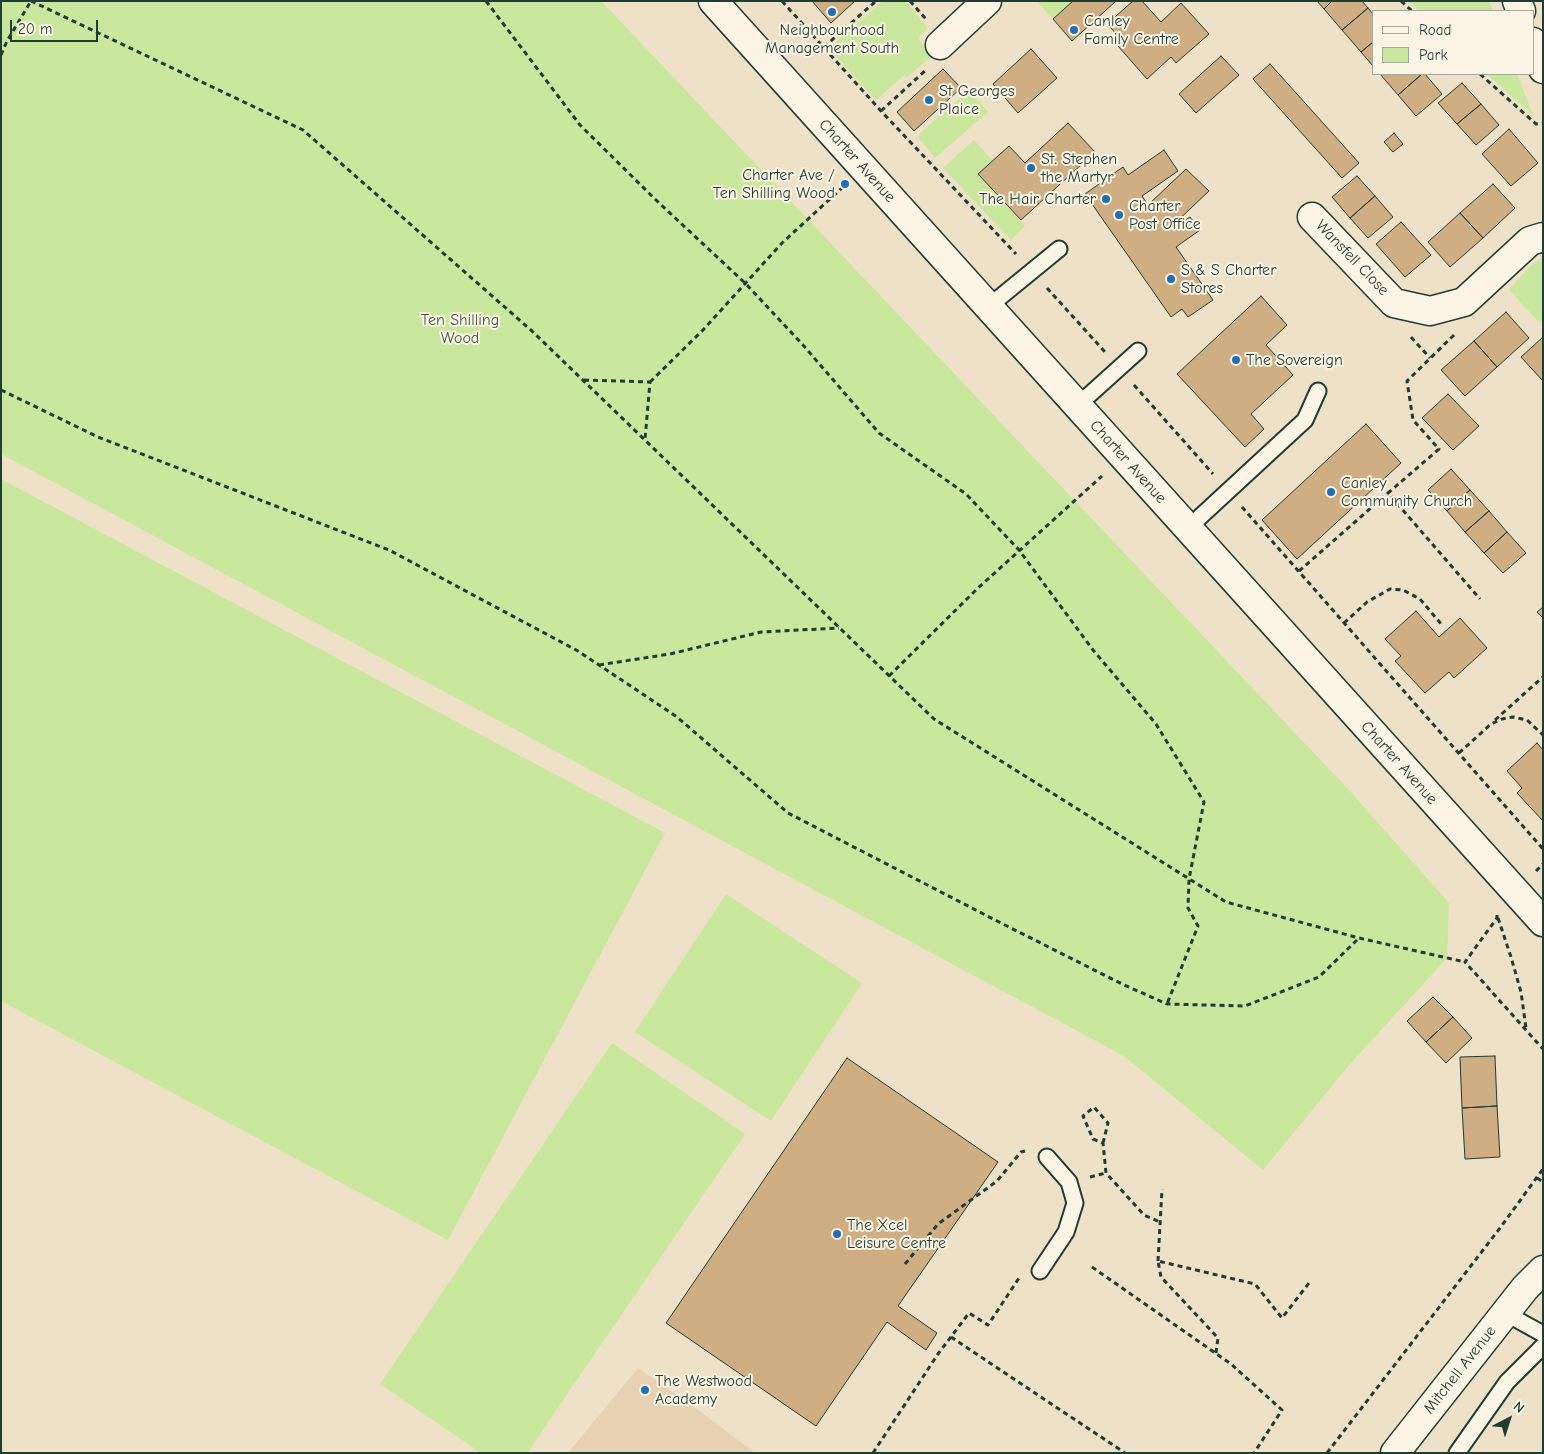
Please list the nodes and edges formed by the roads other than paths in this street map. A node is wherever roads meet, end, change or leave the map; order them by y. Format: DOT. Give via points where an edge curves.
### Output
graph roads {
  1 [pos="713,1"];
  2 [pos="987,1"];
  3 [pos="940,45"];
  4 [pos="1534,45"];
  5 [pos="1543,69"];
  6 [pos="1312,217"];
  7 [pos="1543,237"];
  8 [pos="1059,249"];
  9 [pos="988,307"];
  10 [pos="1138,351"];
  11 [pos="1318,391"];
  12 [pos="1077,406"];
  13 [pos="1188,528"];
  14 [pos="1543,922"];
  15 [pos="1047,1157"];
  16 [pos="1543,1251"];
  17 [pos="1040,1271"];
  18 [pos="1534,1279"];
  19 [pos="1505,1313"];
  20 [pos="1543,1334"];
  21 [pos="1543,1346"];
  22 [pos="1395,1453"];
  23 [pos="1457,1453"];
  1 -- 9 [label="street, Charter Avenue"];
  2 -- 3 [label="street"];
  4 -- 5 [label="street"];
  6 -- 7 [label="street, Wansfell Close" via="1394,303 1430,311 1464,302 1530,241"];
  8 -- 9 [label="lane"];
  9 -- 12 [label="street, Charter Avenue"];
  10 -- 12 [label="lane"];
  11 -- 13 [label="lane" via="1305,420"];
  12 -- 13 [label="street, Charter Avenue"];
  13 -- 14 [label="street, Charter Avenue"];
  15 -- 17 [label="lane" via="1069,1182 1075,1203 1066,1232"];
  16 -- 18 [label="street, Mitchell Avenue"];
  18 -- 19 [label="street, Mitchell Avenue"];
  19 -- 20 [label="lane"];
  19 -- 22 [label="street, Mitchell Avenue"];
  21 -- 23 [label="lane" via="1507,1382"];
}
